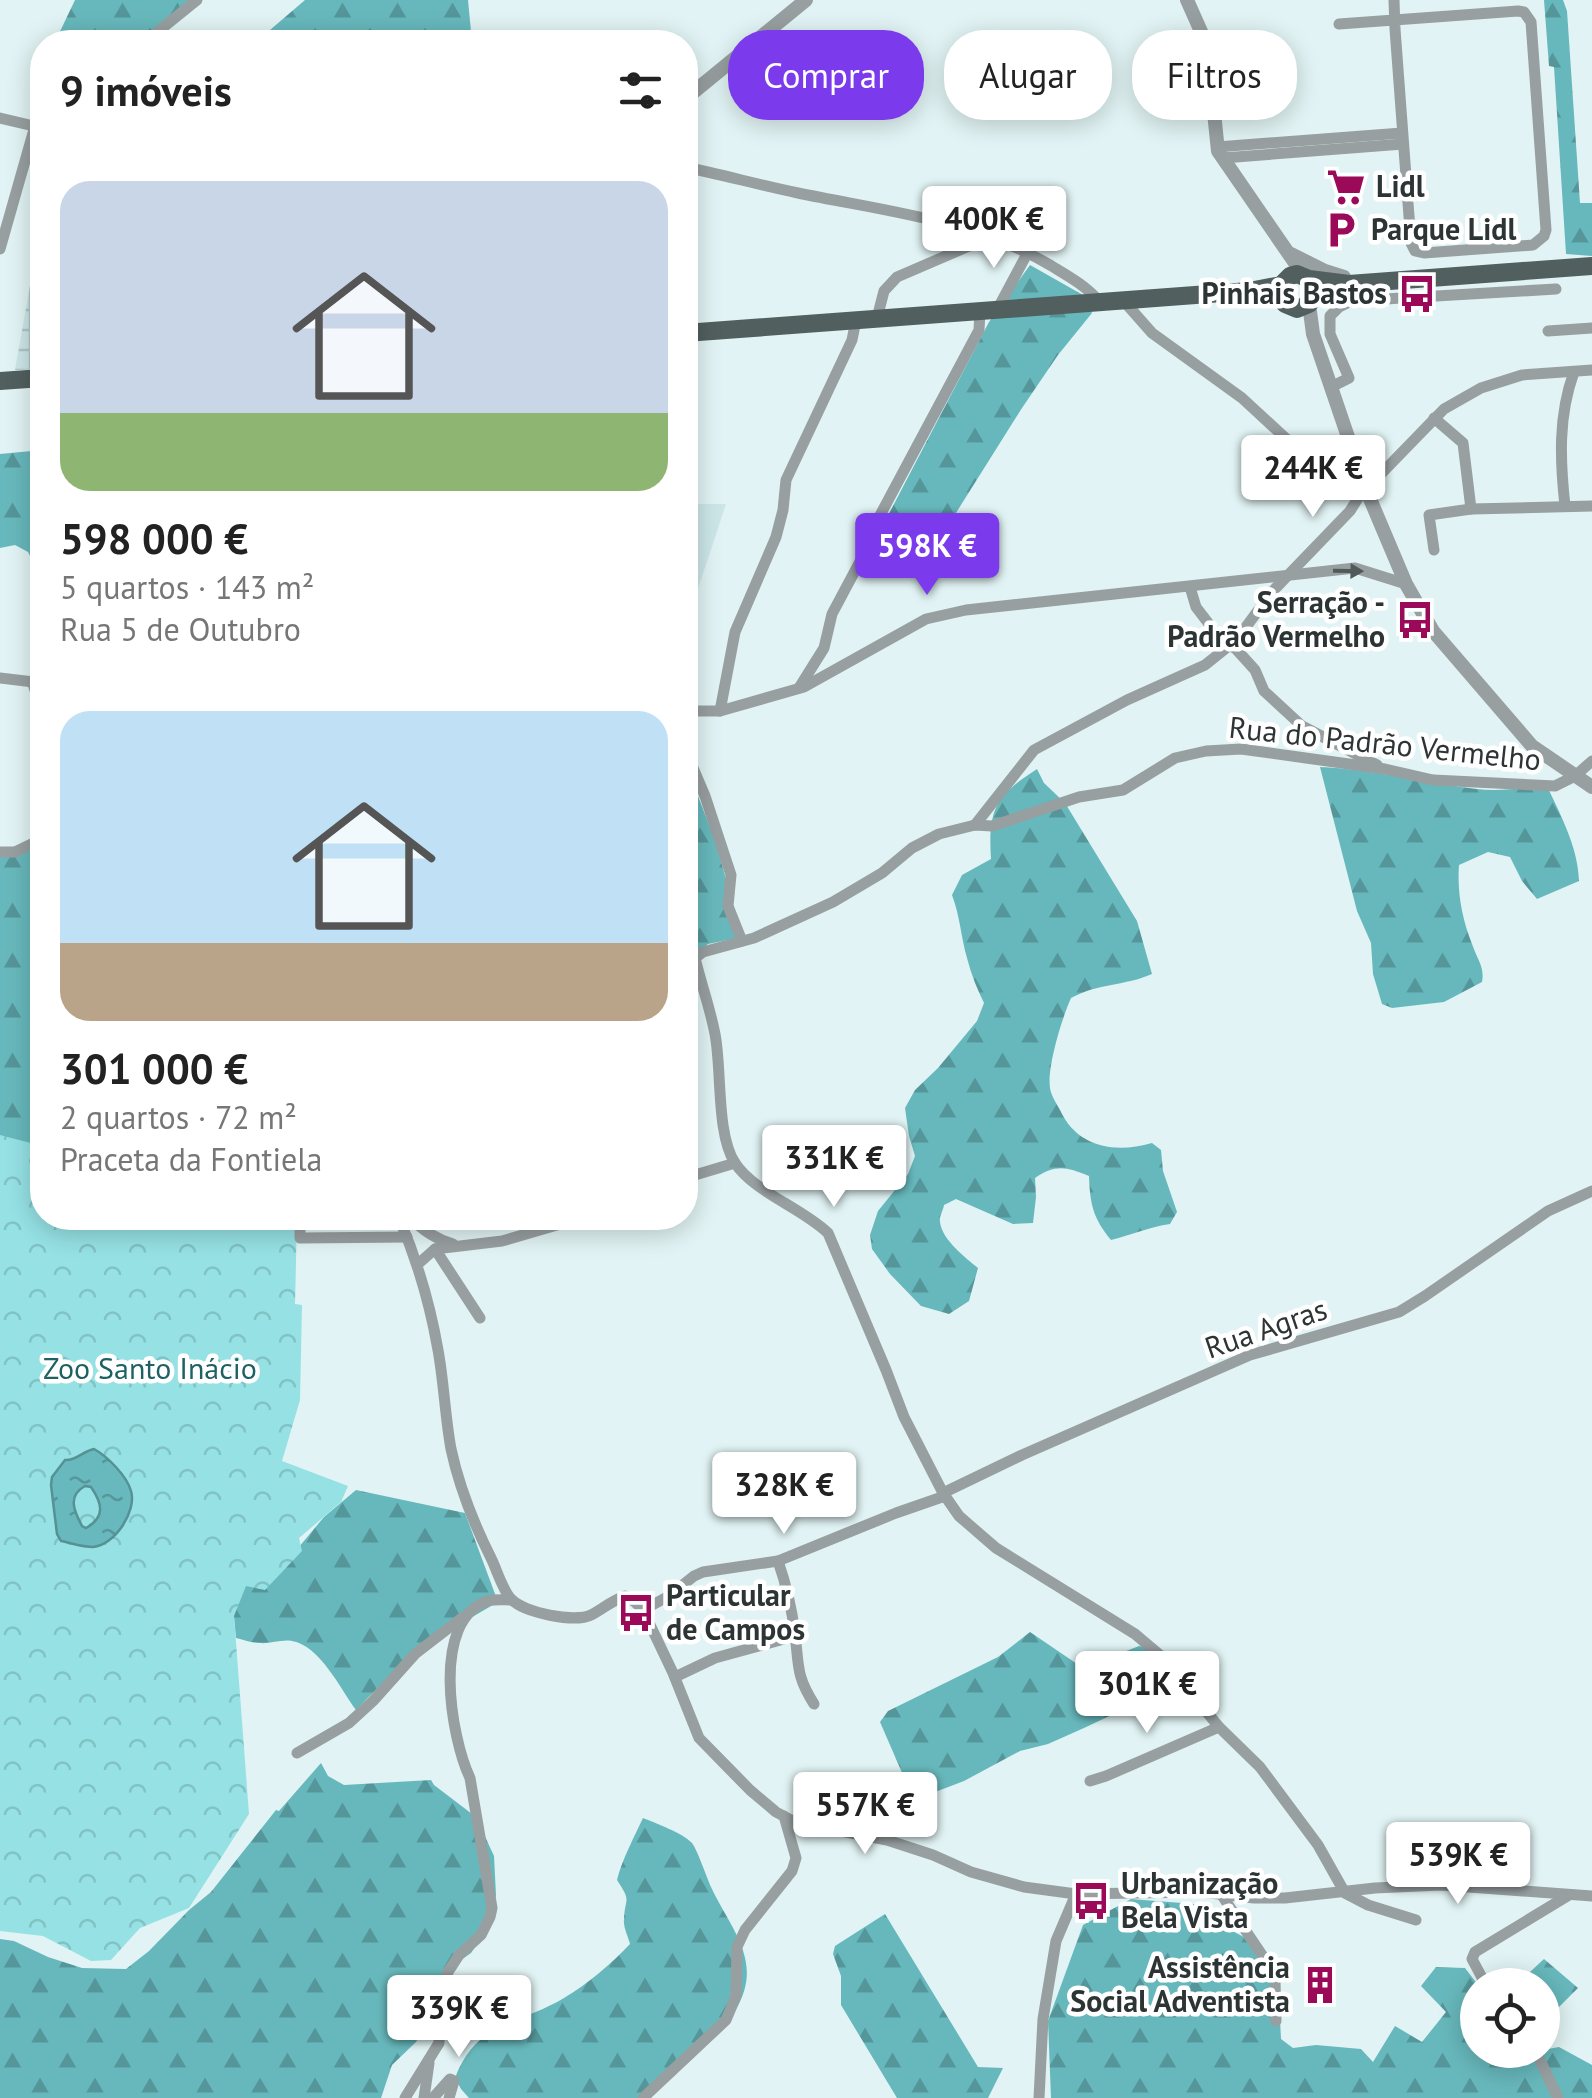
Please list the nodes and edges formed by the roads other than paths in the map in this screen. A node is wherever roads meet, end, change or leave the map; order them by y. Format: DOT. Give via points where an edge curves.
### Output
graph roads {
  1 [pos="197,0"];
  2 [pos="806,0"];
  3 [pos="1187,0"];
  4 [pos="1394,0"];
  5 [pos="1395,20"];
  6 [pos="1339,24"];
  7 [pos="160,30"];
  8 [pos="698,88"];
  9 [pos="0,118"];
  10 [pos="30,125"];
  11 [pos="1402,138"];
  12 [pos="1220,153"];
  13 [pos="30,155"];
  14 [pos="698,170"];
  15 [pos="990,237"];
  16 [pos="0,249"];
  17 [pos="1286,251"];
  18 [pos="1028,252"];
  19 [pos="1592,266"];
  20 [pos="1356,283"];
  21 [pos="1556,290"];
  22 [pos="1297,291"];
  23 [pos="1122,299"];
  24 [pos="1099,301"];
  25 [pos="988,310"];
  26 [pos="877,318"];
  27 [pos="856,320"];
  28 [pos="1592,328"];
  29 [pos="698,331"];
  30 [pos="1548,331"];
  31 [pos="1592,370"];
  32 [pos="1574,372"];
  33 [pos="30,379"];
  34 [pos="0,381"];
  35 [pos="1331,386"];
  36 [pos="1434,418"];
  37 [pos="1365,487"];
  38 [pos="1564,506"];
  39 [pos="1592,506"];
  40 [pos="1470,508"];
  41 [pos="1434,550"];
  42 [pos="1288,574"];
  43 [pos="1406,584"];
  44 [pos="1190,586"];
  45 [pos="1230,645"];
  46 [pos="0,678"];
  47 [pos="30,681"];
  48 [pos="799,688"];
  49 [pos="698,711"];
  50 [pos="720,711"];
  51 [pos="1322,735"];
  52 [pos="1312,759"];
  53 [pos="1592,761"];
  54 [pos="1385,769"];
  55 [pos="1575,776"];
  56 [pos="698,780"];
  57 [pos="1592,787"];
  58 [pos="975,824"];
  59 [pos="30,845"];
  60 [pos="0,852"];
  61 [pos="742,941"];
  62 [pos="698,958"];
  63 [pos="698,985"];
  64 [pos="735,1163"];
  65 [pos="698,1174"];
  66 [pos="1592,1191"];
  67 [pos="300,1230"];
  68 [pos="404,1230"];
  69 [pos="424,1230"];
  70 [pos="539,1230"];
  71 [pos="407,1237"];
  72 [pos="458,1245"];
  73 [pos="435,1248"];
  74 [pos="418,1264"];
  75 [pos="480,1318"];
  76 [pos="944,1494"];
  77 [pos="778,1562"];
  78 [pos="512,1600"];
  79 [pos="474,1608"];
  80 [pos="643,1610"];
  81 [pos="795,1636"];
  82 [pos="675,1677"];
  83 [pos="814,1704"];
  84 [pos="1219,1727"];
  85 [pos="298,1753"];
  86 [pos="1090,1781"];
  87 [pos="784,1816"];
  88 [pos="1345,1893"];
  89 [pos="1076,1894"];
  90 [pos="1221,1894"];
  91 [pos="1569,1895"];
  92 [pos="1592,1896"];
  93 [pos="1416,1920"];
  94 [pos="1476,1968"];
  95 [pos="1276,2021"];
  96 [pos="430,2059"];
  97 [pos="1544,2068"];
  98 [pos="405,2098"];
  99 [pos="424,2098"];
  100 [pos="433,2098"];
  101 [pos="449,2098"];
  102 [pos="643,2098"];
  103 [pos="1039,2098"];
  104 [pos="1558,2098"];
  1 -- 7 [label="street"];
  2 -- 8 [label="street"];
  3 -- 12 [label="street" via="1207,45"];
  4 -- 5 [label="street"];
  5 -- 6 [label="street"];
  5 -- 11 [label="street"];
  5 -- 11 [label="street" via="1518,11 1531,22 1544,236 1533,245 1414,252"];
  9 -- 10 [label="street"];
  11 -- 12 [label="street"];
  12 -- 17 [label="street"];
  13 -- 16 [label="street"];
  14 -- 15 [label="street"];
  15 -- 18 [label="street"];
  15 -- 26 [label="street" via="897,277 884,292"];
  17 -- 20 [label="street"];
  17 -- 22 [label="street"];
  18 -- 24 [label="street"];
  18 -- 25 [label="street"];
  19 -- 20 [label="main road"];
  20 -- 22 [label="main road"];
  21 -- 35 [label="street" via="1351,301 1330,316 1330,334 1348,378"];
  22 -- 23 [label="main road"];
  22 -- 35 [label="street"];
  23 -- 24 [label="main road"];
  23 -- 37 [label="street" via="1152,333 1242,398 1345,494"];
  24 -- 25 [label="main road"];
  25 -- 26 [label="main road"];
  25 -- 48 [label="street"];
  26 -- 27 [label="main road"];
  27 -- 29 [label="main road"];
  27 -- 50 [label="street" via="786,480 776,536 735,632"];
  28 -- 30 [label="street"];
  31 -- 32 [label="street"];
  32 -- 36 [label="street" via="1522,375 1481,388"];
  32 -- 38 [label="street" via="1563,414"];
  33 -- 34 [label="main road"];
  35 -- 37 [label="street"];
  36 -- 37 [label="street"];
  36 -- 40 [label="street" via="1464,443"];
  37 -- 42 [label="street"];
  37 -- 43 [label="street"];
  38 -- 39 [label="street"];
  38 -- 40 [label="street"];
  40 -- 41 [label="street" via="1429,515"];
  42 -- 43 [label="street, one-way" via="1355,568"];
  42 -- 44 [label="street"];
  42 -- 45 [label="street"];
  43 -- 55 [label="street" via="1433,631 1532,746"];
  44 -- 45 [label="street" via="1196,607"];
  44 -- 48 [label="street" via="926,619"];
  45 -- 51 [label="street" via="1255,670 1264,691"];
  45 -- 58 [label="street" via="1205,665 1034,750"];
  46 -- 47 [label="street"];
  48 -- 50 [label="street"];
  49 -- 50 [label="street"];
  51 -- 52 [label="street"];
  51 -- 54 [label="street"];
  52 -- 54 [label="street, Rua do Padrão Vermelho"];
  52 -- 58 [label="street, Rua do Padrão Vermelho" via="1206,751 1175,758 1124,790 1079,797 992,826"];
  53 -- 55 [label="street"];
  54 -- 55 [label="street, Rua do Padrão Vermelho" via="1433,780 1555,786"];
  55 -- 57 [label="street"];
  56 -- 61 [label="street" via="731,875 728,906"];
  58 -- 61 [label="street, Rua do Padrão Vermelho" via="939,834 833,902"];
  59 -- 60 [label="street"];
  61 -- 62 [label="street, Rua do Padrão Vermelho"];
  63 -- 64 [label="street" via="715,1035 720,1101"];
  64 -- 65 [label="street"];
  64 -- 76 [label="street" via="828,1234 904,1417"];
  66 -- 76 [label="street, Rua Agras" via="1548,1211 1398,1312 1250,1355"];
  67 -- 71 [label="street" via="300,1238"];
  68 -- 71 [label="street"];
  69 -- 72 [label="street"];
  70 -- 72 [label="street"];
  71 -- 74 [label="street"];
  72 -- 73 [label="street"];
  73 -- 74 [label="street"];
  73 -- 75 [label="street"];
  74 -- 78 [label="street" via="462,1488"];
  76 -- 77 [label="street, Rua Agras"];
  76 -- 84 [label="street" via="996,1548 1148,1645"];
  77 -- 80 [label="street, Rua Agras" via="702,1572"];
  77 -- 81 [label="street"];
  78 -- 79 [label="street"];
  78 -- 80 [label="street" via="573,1618 624,1596"];
  79 -- 85 [label="street" via="415,1654 349,1724"];
  79 -- 96 [label="street" via="460,1625 451,1656 450,1695 492,1908 481,1934 448,1972 439,2043"];
  80 -- 82 [label="street"];
  81 -- 82 [label="street" via="715,1658"];
  81 -- 83 [label="street" via="802,1686"];
  82 -- 87 [label="street" via="700,1738"];
  84 -- 86 [label="street"];
  84 -- 88 [label="street" via="1289,1804"];
  87 -- 89 [label="street" via="886,1840 1024,1888"];
  87 -- 102 [label="street" via="796,1858 745,1930 726,2020"];
  88 -- 90 [label="street"];
  88 -- 91 [label="street" via="1441,1885"];
  88 -- 93 [label="street"];
  89 -- 90 [label="street"];
  89 -- 103 [label="street" via="1056,1941 1042,2019"];
  90 -- 95 [label="street" via="1270,1967"];
  91 -- 92 [label="street"];
  91 -- 94 [label="street" via="1475,1952"];
  96 -- 98 [label="street"];
  96 -- 99 [label="street"];
  97 -- 104 [label="street"];
  100 -- 101 [label="street" via="450,2079"];
}
